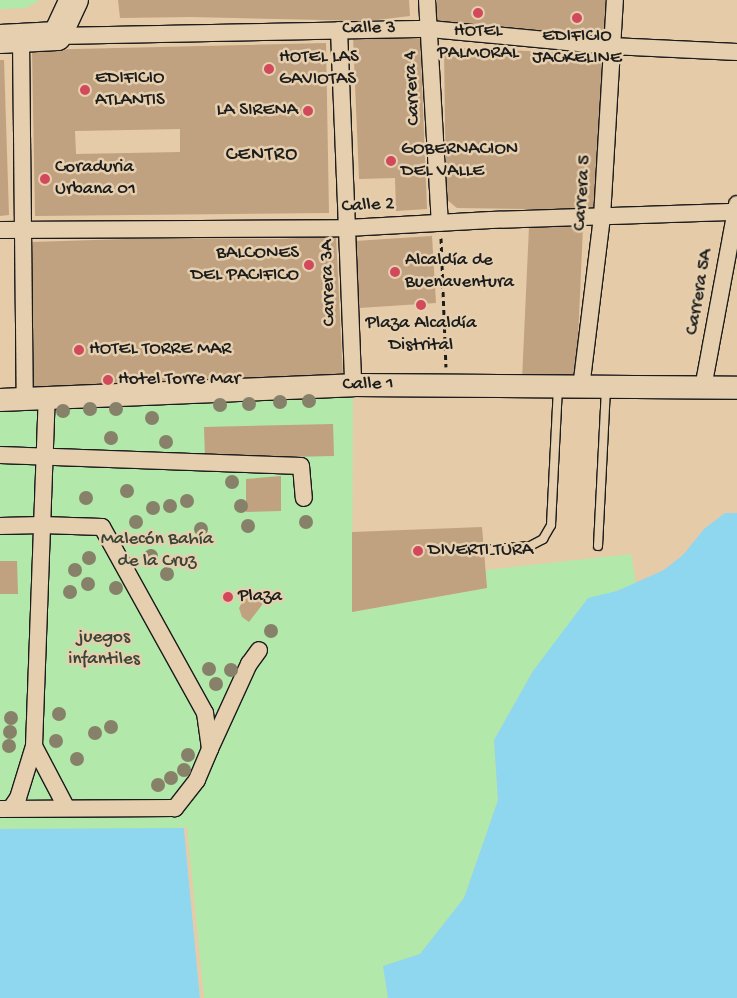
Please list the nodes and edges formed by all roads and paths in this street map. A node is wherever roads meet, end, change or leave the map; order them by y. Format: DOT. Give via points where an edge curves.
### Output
graph roads {
  1 [pos="74,0"];
  2 [pos="428,0"];
  3 [pos="615,0"];
  4 [pos="430,29"];
  5 [pos="339,30"];
  6 [pos="58,36"];
  7 [pos="10,39"];
  8 [pos="611,46"];
  9 [pos="737,52"];
  10 [pos="736,210"];
  11 [pos="602,217"];
  12 [pos="440,223"];
  13 [pos="347,228"];
  14 [pos="0,230"];
  15 [pos="23,230"];
  16 [pos="447,384"];
  17 [pos="353,385"];
  18 [pos="606,387"];
  19 [pos="558,388"];
  20 [pos="581,388"];
  21 [pos="704,388"];
  22 [pos="737,388"];
  23 [pos="36,399"];
  24 [pos="0,400"];
  25 [pos="0,455"];
  26 [pos="45,456"];
  27 [pos="304,498"];
  28 [pos="42,525"];
  29 [pos="0,526"];
  30 [pos="598,546"];
  31 [pos="487,550"];
  32 [pos="259,650"];
  33 [pos="34,746"];
  34 [pos="210,749"];
  35 [pos="66,807"];
  36 [pos="6,809"];
  1 -- 6 [label="highway"];
  2 -- 4 [label="street, Carrera 4"];
  3 -- 8 [label="street, Carrera 5"];
  4 -- 5 [label="street, Calle 3"];
  4 -- 8 [label="street, Calle 3"];
  4 -- 12 [label="street, Carrera 4"];
  5 -- 6 [label="street, Calle 3"];
  5 -- 13 [label="street, Carrera 3A"];
  6 -- 7 [label="highway, Calle 3"];
  7 -- 15 [label="street"];
  8 -- 9 [label="street, Calle 3"];
  8 -- 11 [label="street, Carrera 5"];
  10 -- 11 [label="street, Calle 2"];
  10 -- 21 [label="street, Carrera 5A"];
  11 -- 12 [label="street, Calle 2"];
  11 -- 20 [label="street, Carrera 5"];
  12 -- 13 [label="street, Calle 2"];
  12 -- 16 [label="path"];
  13 -- 15 [label="street, Calle 2"];
  13 -- 17 [label="street, Carrera 3A"];
  14 -- 15 [label="street, Calle 2"];
  15 -- 23 [label="street"];
  16 -- 17 [label="main road, Calle 1"];
  16 -- 19 [label="main road, Calle 1" via="490,380"];
  17 -- 23 [label="main road, Calle 1"];
  18 -- 20 [label="main road, Calle 1"];
  18 -- 21 [label="main road, Calle 1"];
  18 -- 30 [label="lane"];
  19 -- 20 [label="main road, Calle 1"];
  19 -- 31 [label="lane" via="551,524 543,539 530,546"];
  21 -- 22 [label="main road, Calle 1"];
  23 -- 24 [label="main road, Calle 1"];
  23 -- 26 [label="street"];
  25 -- 26 [label="street"];
  26 -- 27 [label="street" via="301,466"];
  26 -- 28 [label="street"];
  28 -- 29 [label="street"];
  28 -- 33 [label="street"];
  28 -- 34 [label="street" via="102,527 205,713"];
  32 -- 34 [label="street" via="245,672"];
  33 -- 35 [label="street"];
  33 -- 36 [label="street" via="18,798"];
  34 -- 35 [label="street" via="197,780 175,808"];
  35 -- 36 [label="street"];
}
